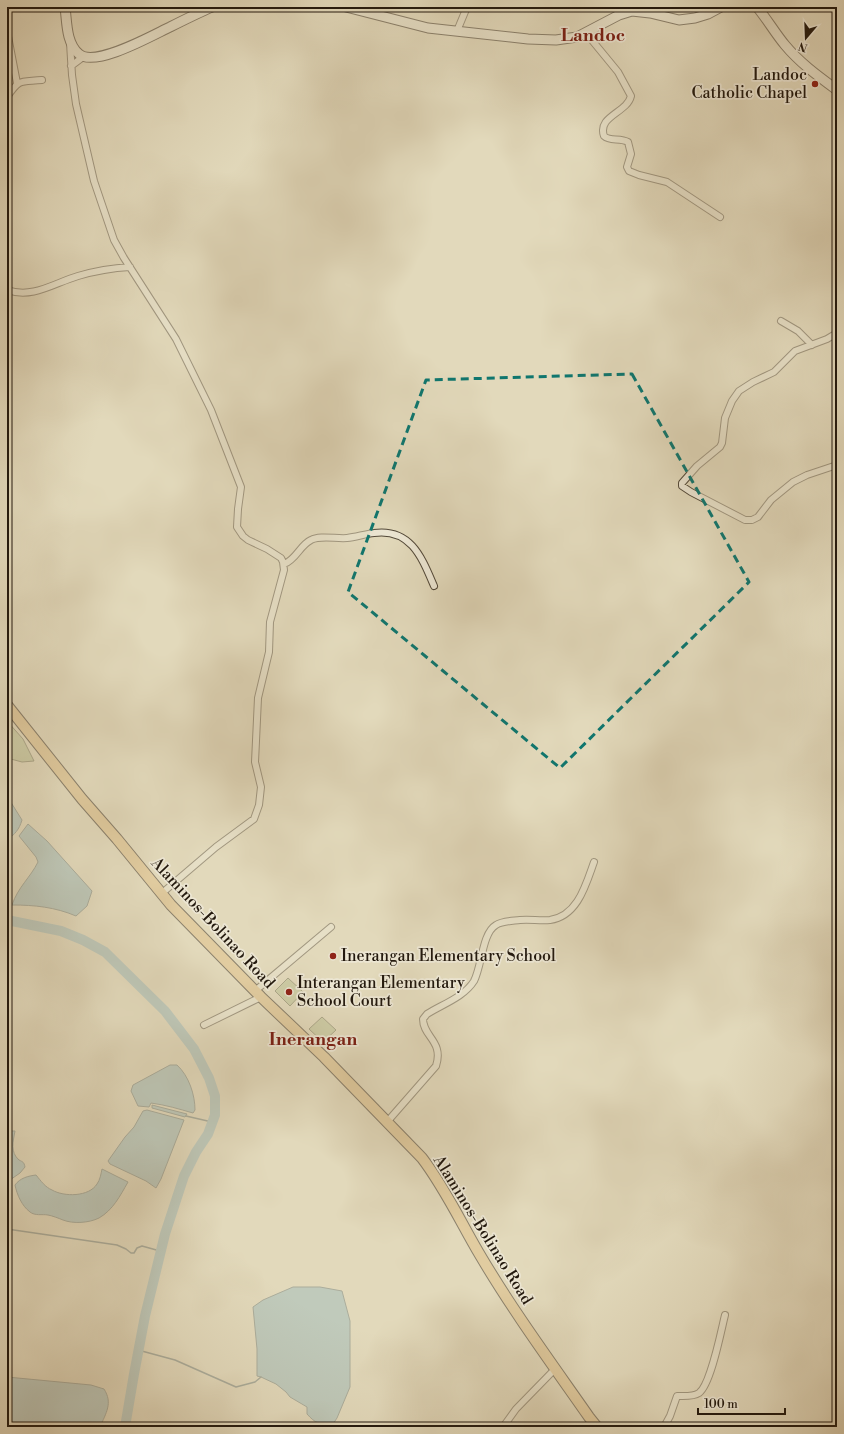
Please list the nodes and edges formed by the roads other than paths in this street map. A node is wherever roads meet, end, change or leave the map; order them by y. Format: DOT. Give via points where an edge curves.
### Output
graph roads {
  1 [pos="66,7"];
  2 [pos="212,7"];
  3 [pos="346,7"];
  4 [pos="467,7"];
  5 [pos="721,7"];
  6 [pos="757,7"];
  7 [pos="7,31"];
  8 [pos="457,31"];
  9 [pos="586,33"];
  10 [pos="69,37"];
  11 [pos="83,57"];
  12 [pos="71,66"];
  13 [pos="42,80"];
  14 [pos="17,83"];
  15 [pos="837,90"];
  16 [pos="7,97"];
  17 [pos="720,218"];
  18 [pos="130,267"];
  19 [pos="7,290"];
  20 [pos="781,321"];
  21 [pos="837,333"];
  22 [pos="812,345"];
  23 [pos="837,465"];
  24 [pos="284,564"];
  25 [pos="434,586"];
  26 [pos="7,705"];
  27 [pos="594,862"];
  28 [pos="161,894"];
  29 [pos="331,927"];
  30 [pos="258,994"];
  31 [pos="204,1025"];
  32 [pos="386,1122"];
  33 [pos="726,1315"];
  34 [pos="555,1368"];
  35 [pos="503,1427"];
  36 [pos="597,1427"];
  37 [pos="664,1427"];
  1 -- 10 [label="street"];
  2 -- 11 [label="street" via="132,46 96,57"];
  3 -- 8 [label="street" via="428,28"];
  4 -- 8 [label="street"];
  5 -- 9 [label="street" via="708,14 679,20 632,11 619,15"];
  6 -- 15 [label="street" via="803,65"];
  7 -- 14 [label="street"];
  8 -- 9 [label="street" via="556,40"];
  9 -- 17 [label="street" via="618,72 631,96 627,105 605,123 602,131 604,136 628,142 631,154 627,167 629,170 667,182"];
  10 -- 11 [label="street" via="76,51"];
  10 -- 12 [label="street"];
  11 -- 12 [label="street"];
  12 -- 18 [label="street" via="76,104 94,181 114,240"];
  13 -- 14 [label="street"];
  14 -- 16 [label="street"];
  18 -- 19 [label="street" via="112,268 78,276 25,294"];
  18 -- 24 [label="street" via="176,339 211,410 241,487 237,527 243,536 281,558"];
  20 -- 22 [label="street" via="800,332"];
  21 -- 22 [label="street"];
  22 -- 23 [label="street" via="795,352 774,372 739,391 725,418 720,447 696,466 682,486 745,520 752,520 793,482"];
  24 -- 25 [label="street" via="314,538 342,538 380,532 398,535 413,546 419,553"];
  24 -- 28 [label="street" via="270,622 269,652 258,698 255,762 261,787 257,813 254,819 216,847"];
  26 -- 28 [label="main road, Alaminos-Bolinao Road"];
  27 -- 32 [label="street" via="574,907 558,918 503,922 492,928 485,941 470,987 423,1019 424,1027 438,1051 436,1066"];
  28 -- 30 [label="main road, Alaminos-Bolinao Road"];
  29 -- 30 [label="street"];
  30 -- 31 [label="street"];
  30 -- 32 [label="main road, Alaminos-Bolinao Road" via="324,1057"];
  32 -- 34 [label="main road, Alaminos-Bolinao Road" via="422,1158 433,1173 502,1290"];
  33 -- 37 [label="street" via="714,1362 702,1389 698,1394 691,1396 677,1396"];
  34 -- 35 [label="street"];
  34 -- 36 [label="main road, Alaminos-Bolinao Road"];
}
